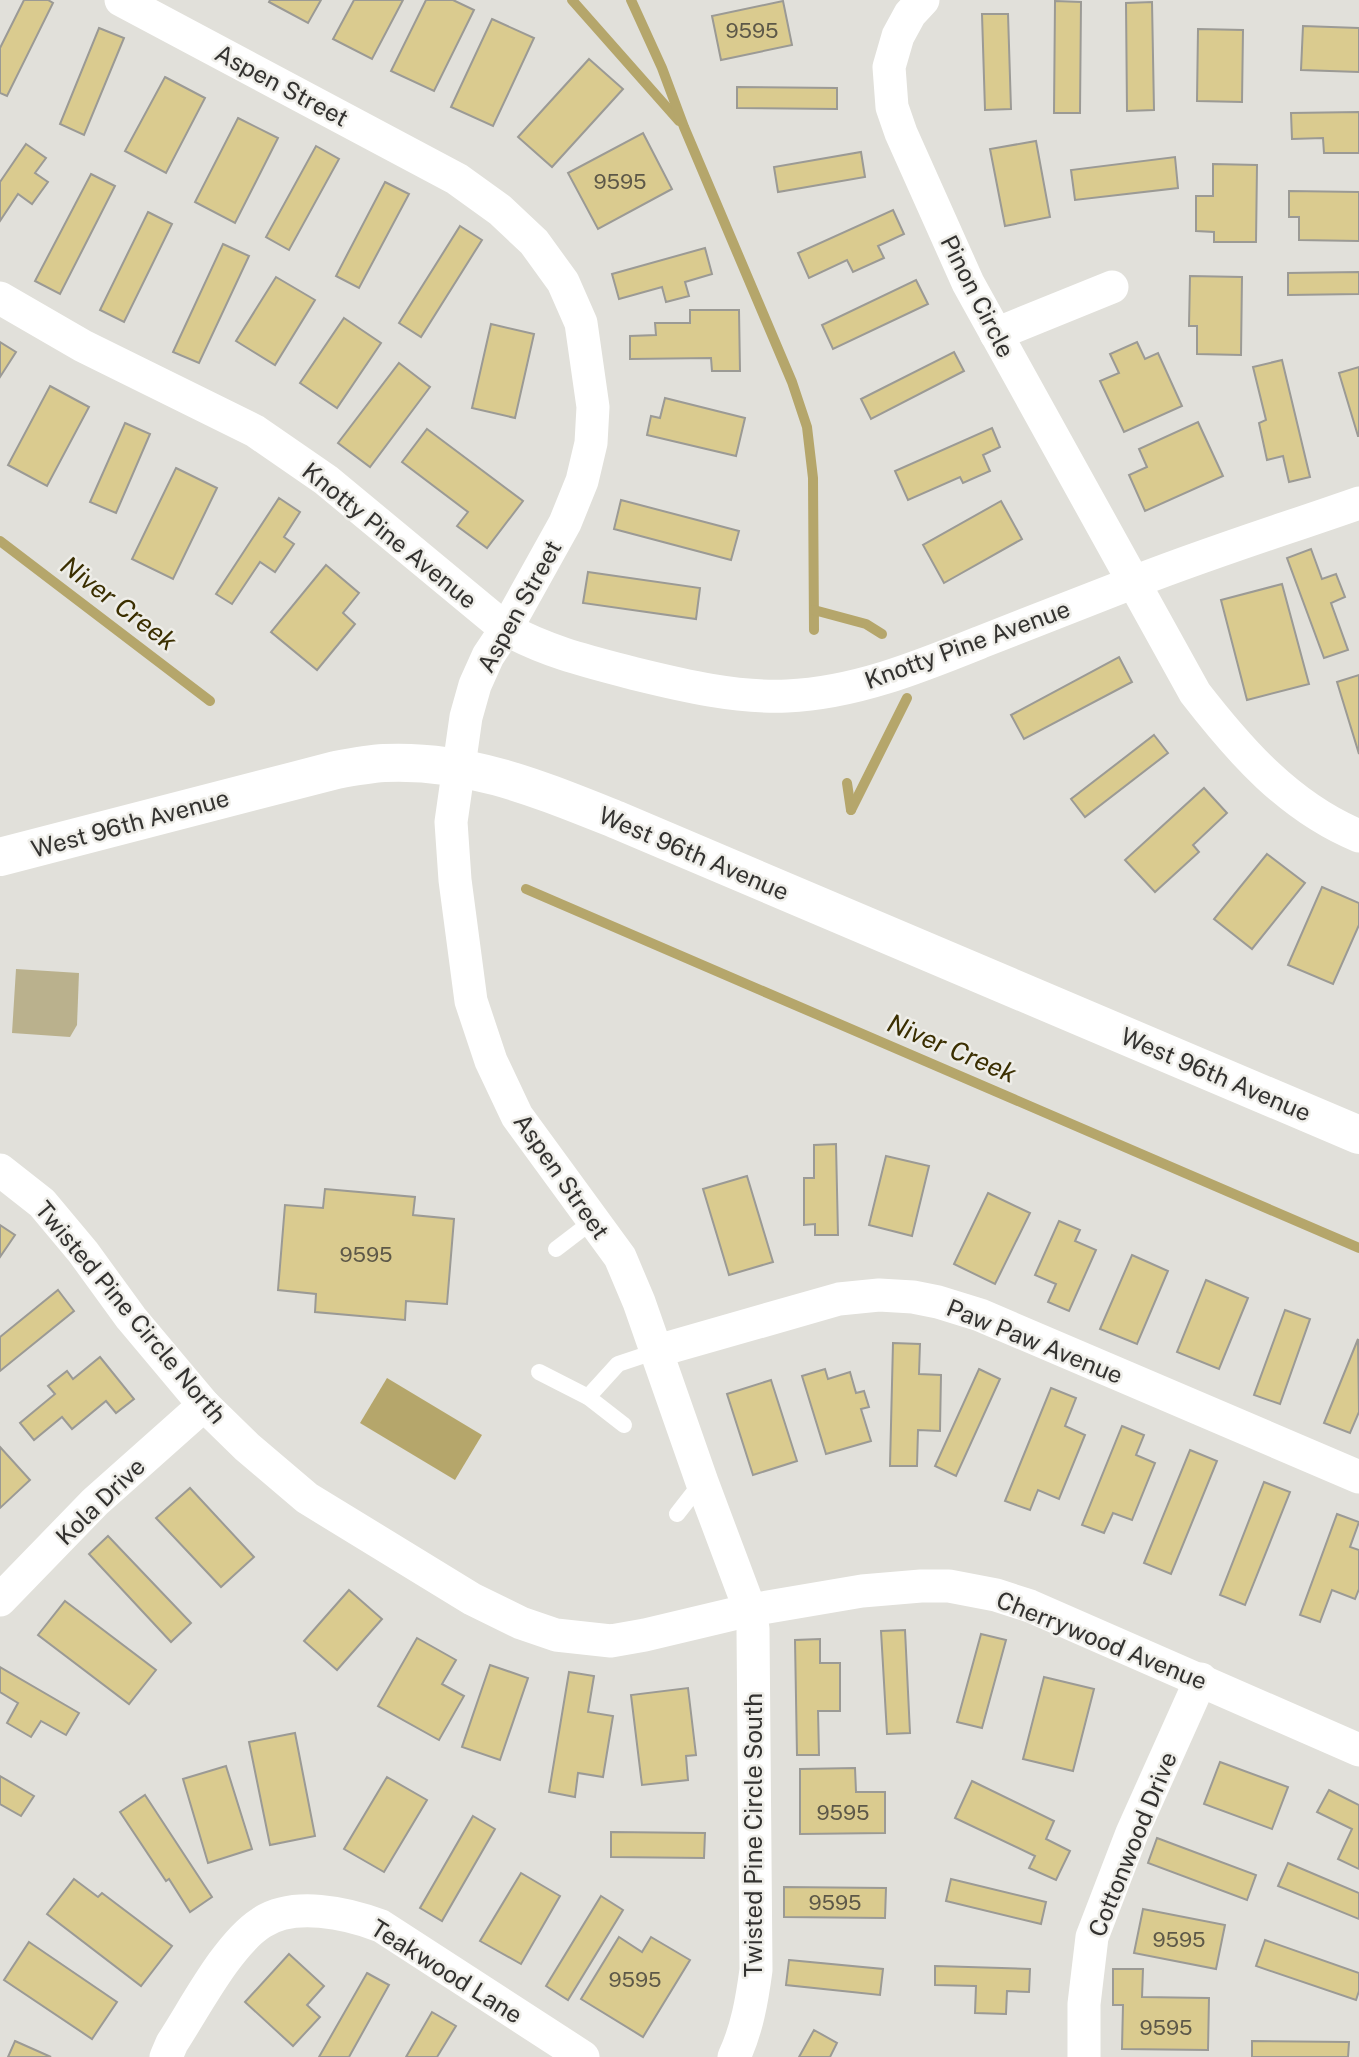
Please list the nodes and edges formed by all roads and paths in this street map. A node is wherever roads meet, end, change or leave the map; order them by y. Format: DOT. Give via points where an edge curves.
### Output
graph roads {
  1 [pos="121,0"];
  2 [pos="923,0"];
  3 [pos="1112,288"];
  4 [pos="0,298"];
  5 [pos="996,334"];
  6 [pos="1359,503"];
  7 [pos="1133,582"];
  8 [pos="506,629"];
  9 [pos="459,767"];
  10 [pos="1359,836"];
  11 [pos="0,857"];
  12 [pos="1359,1135"];
  13 [pos="0,1170"];
  14 [pos="594,1220"];
  15 [pos="556,1249"];
  16 [pos="657,1351"];
  17 [pos="539,1372"];
  18 [pos="589,1397"];
  19 [pos="204,1405"];
  20 [pos="624,1425"];
  21 [pos="1359,1477"];
  22 [pos="702,1482"];
  23 [pos="677,1514"];
  24 [pos="0,1600"];
  25 [pos="750,1610"];
  26 [pos="1201,1679"];
  27 [pos="1359,1750"];
  28 [pos="166,2057"];
  29 [pos="583,2057"];
  30 [pos="734,2057"];
  31 [pos="1084,2057"];
  1 -- 8 [label="street, Aspen Street" via="457,179 534,242 564,282 581,323 589,366 591,443 565,523"];
  2 -- 5 [label="street, Pinon Circle" via="898,36 889,67 892,107 968,283"];
  3 -- 5 [label="street"];
  4 -- 8 [label="street, Knotty Pine Avenue" via="83,346 255,431 326,480"];
  5 -- 7 [label="street, Pinon Circle"];
  6 -- 7 [label="street, Knotty Pine Avenue"];
  7 -- 8 [label="street, Knotty Pine Avenue" via="921,666 826,692 787,696 739,695 673,683 564,656"];
  7 -- 10 [label="street, Pinon Circle" via="1195,693 1232,741 1300,802"];
  8 -- 9 [label="street, Aspen Street" via="475,685"];
  9 -- 11 [label="street, West 96th Avenue" via="382,763 336,770"];
  9 -- 12 [label="street, West 96th Avenue" via="522,782 617,820"];
  9 -- 14 [label="street, Aspen Street" via="451,822 471,1001 491,1061 517,1115"];
  13 -- 19 [label="street, Twisted Pine Circle North" via="42,1203"];
  14 -- 15 [label="lane"];
  14 -- 16 [label="street, Aspen Street" via="620,1257"];
  16 -- 18 [label="lane" via="618,1364"];
  16 -- 21 [label="street, Paw Paw Avenue" via="839,1299 879,1295 939,1301"];
  16 -- 22 [label="street, Aspen Street"];
  17 -- 18 [label="lane"];
  18 -- 20 [label="lane"];
  19 -- 24 [label="street, Kola Drive" via="95,1502"];
  19 -- 25 [label="street, Twisted Pine Circle North" via="307,1498 472,1599 521,1623 556,1635 611,1640"];
  22 -- 23 [label="lane"];
  22 -- 25 [label="street, Aspen Street"];
  25 -- 26 [label="street, Cherrywood Avenue" via="862,1591 950,1586 1030,1606"];
  25 -- 30 [label="street, Twisted Pine Circle South" via="756,1970 751,2007"];
  26 -- 27 [label="street, Cherrywood Avenue"];
  26 -- 31 [label="street, Cottonwood Drive" via="1132,1833 1092,1937 1084,2004"];
  28 -- 29 [label="street, Teakwood Lane" via="238,1941 262,1921 304,1911 356,1917 380,1926"];
}
